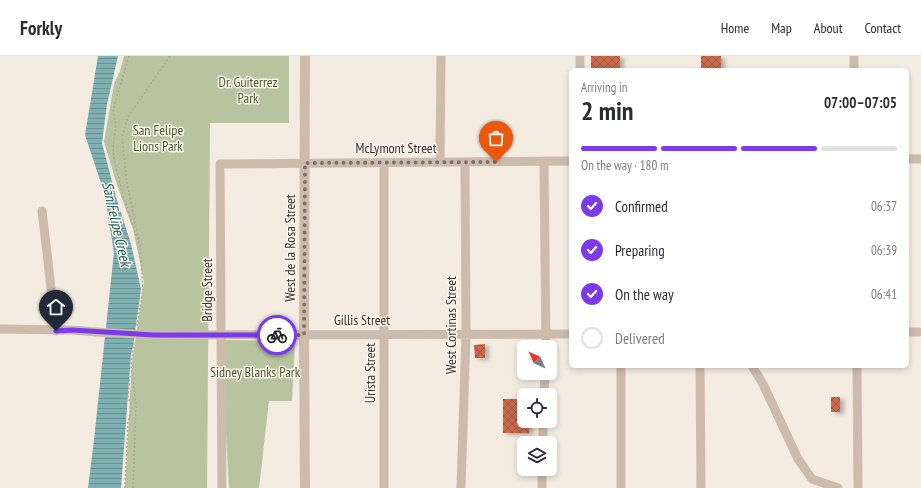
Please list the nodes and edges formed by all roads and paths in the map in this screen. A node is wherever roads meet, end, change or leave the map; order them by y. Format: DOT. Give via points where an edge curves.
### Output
graph roads {
  1 [pos="129,56"];
  2 [pos="170,56"];
  3 [pos="305,56"];
  4 [pos="441,56"];
  5 [pos="580,56"];
  6 [pos="854,56"];
  7 [pos="580,68"];
  8 [pos="854,68"];
  9 [pos="921,158"];
  10 [pos="909,159"];
  11 [pos="544,161"];
  12 [pos="569,161"];
  13 [pos="384,162"];
  14 [pos="440,162"];
  15 [pos="465,162"];
  16 [pos="305,163"];
  17 [pos="220,164"];
  18 [pos="42,211"];
  19 [pos="141,253"];
  20 [pos="137,328"];
  21 [pos="0,329"];
  22 [pos="56,331"];
  23 [pos="909,332"];
  24 [pos="921,332"];
  25 [pos="384,334"];
  26 [pos="466,334"];
  27 [pos="546,334"];
  28 [pos="569,334"];
  29 [pos="221,335"];
  30 [pos="304,335"];
  31 [pos="546,340"];
  32 [pos="134,343"];
  33 [pos="134,347"];
  34 [pos="621,368"];
  35 [pos="700,368"];
  36 [pos="753,368"];
  37 [pos="857,368"];
  38 [pos="131,373"];
  39 [pos="542,476"];
  40 [pos="125,488"];
  41 [pos="133,488"];
  42 [pos="222,488"];
  43 [pos="306,488"];
  44 [pos="384,488"];
  45 [pos="462,488"];
  46 [pos="542,488"];
  47 [pos="621,488"];
  48 [pos="701,488"];
  49 [pos="838,488"];
  50 [pos="858,488"];
  1 -- 19 [label="path" via="113,110 116,126 113,148 122,192"];
  2 -- 19 [label="path" via="128,117 122,138 127,183"];
  3 -- 16 [label="street, West de la Rosa Street"];
  4 -- 14 [label="street"];
  5 -- 7 [label="street"];
  6 -- 8 [label="street"];
  9 -- 10 [label="street"];
  11 -- 12 [label="street, McLymont Street"];
  11 -- 15 [label="street, McLymont Street"];
  11 -- 27 [label="street"];
  13 -- 14 [label="street, McLymont Street"];
  13 -- 16 [label="street, McLymont Street"];
  13 -- 25 [label="street, Urista Street"];
  14 -- 15 [label="street, McLymont Street"];
  15 -- 26 [label="street, West Cortinas Street"];
  16 -- 17 [label="street, McLymont Street"];
  16 -- 30 [label="street, West de la Rosa Street"];
  17 -- 29 [label="street, Bridge Street"];
  18 -- 22 [label="street"];
  19 -- 20 [label="path" via="143,289"];
  21 -- 22 [label="street, Gillis Street"];
  22 -- 29 [label="street, Gillis Street, bridge"];
  23 -- 24 [label="street"];
  25 -- 26 [label="street, Gillis Street"];
  25 -- 30 [label="street, Gillis Street"];
  25 -- 44 [label="street, Urista Street"];
  26 -- 27 [label="street, Gillis Street"];
  26 -- 45 [label="street, West Cortinas Street"];
  27 -- 28 [label="street, Gillis Street"];
  27 -- 31 [label="street"];
  29 -- 30 [label="street, Gillis Street"];
  29 -- 42 [label="street, Bridge Street"];
  30 -- 43 [label="street, West de la Rosa Street"];
  32 -- 38 [label="path"];
  33 -- 38 [label="path"];
  34 -- 47 [label="street"];
  35 -- 48 [label="street"];
  36 -- 49 [label="street" via="798,459 812,479"];
  37 -- 50 [label="street"];
  38 -- 40 [label="path" via="128,397 132,407 128,422"];
  38 -- 41 [label="path" via="136,405"];
  39 -- 46 [label="street"];
}
